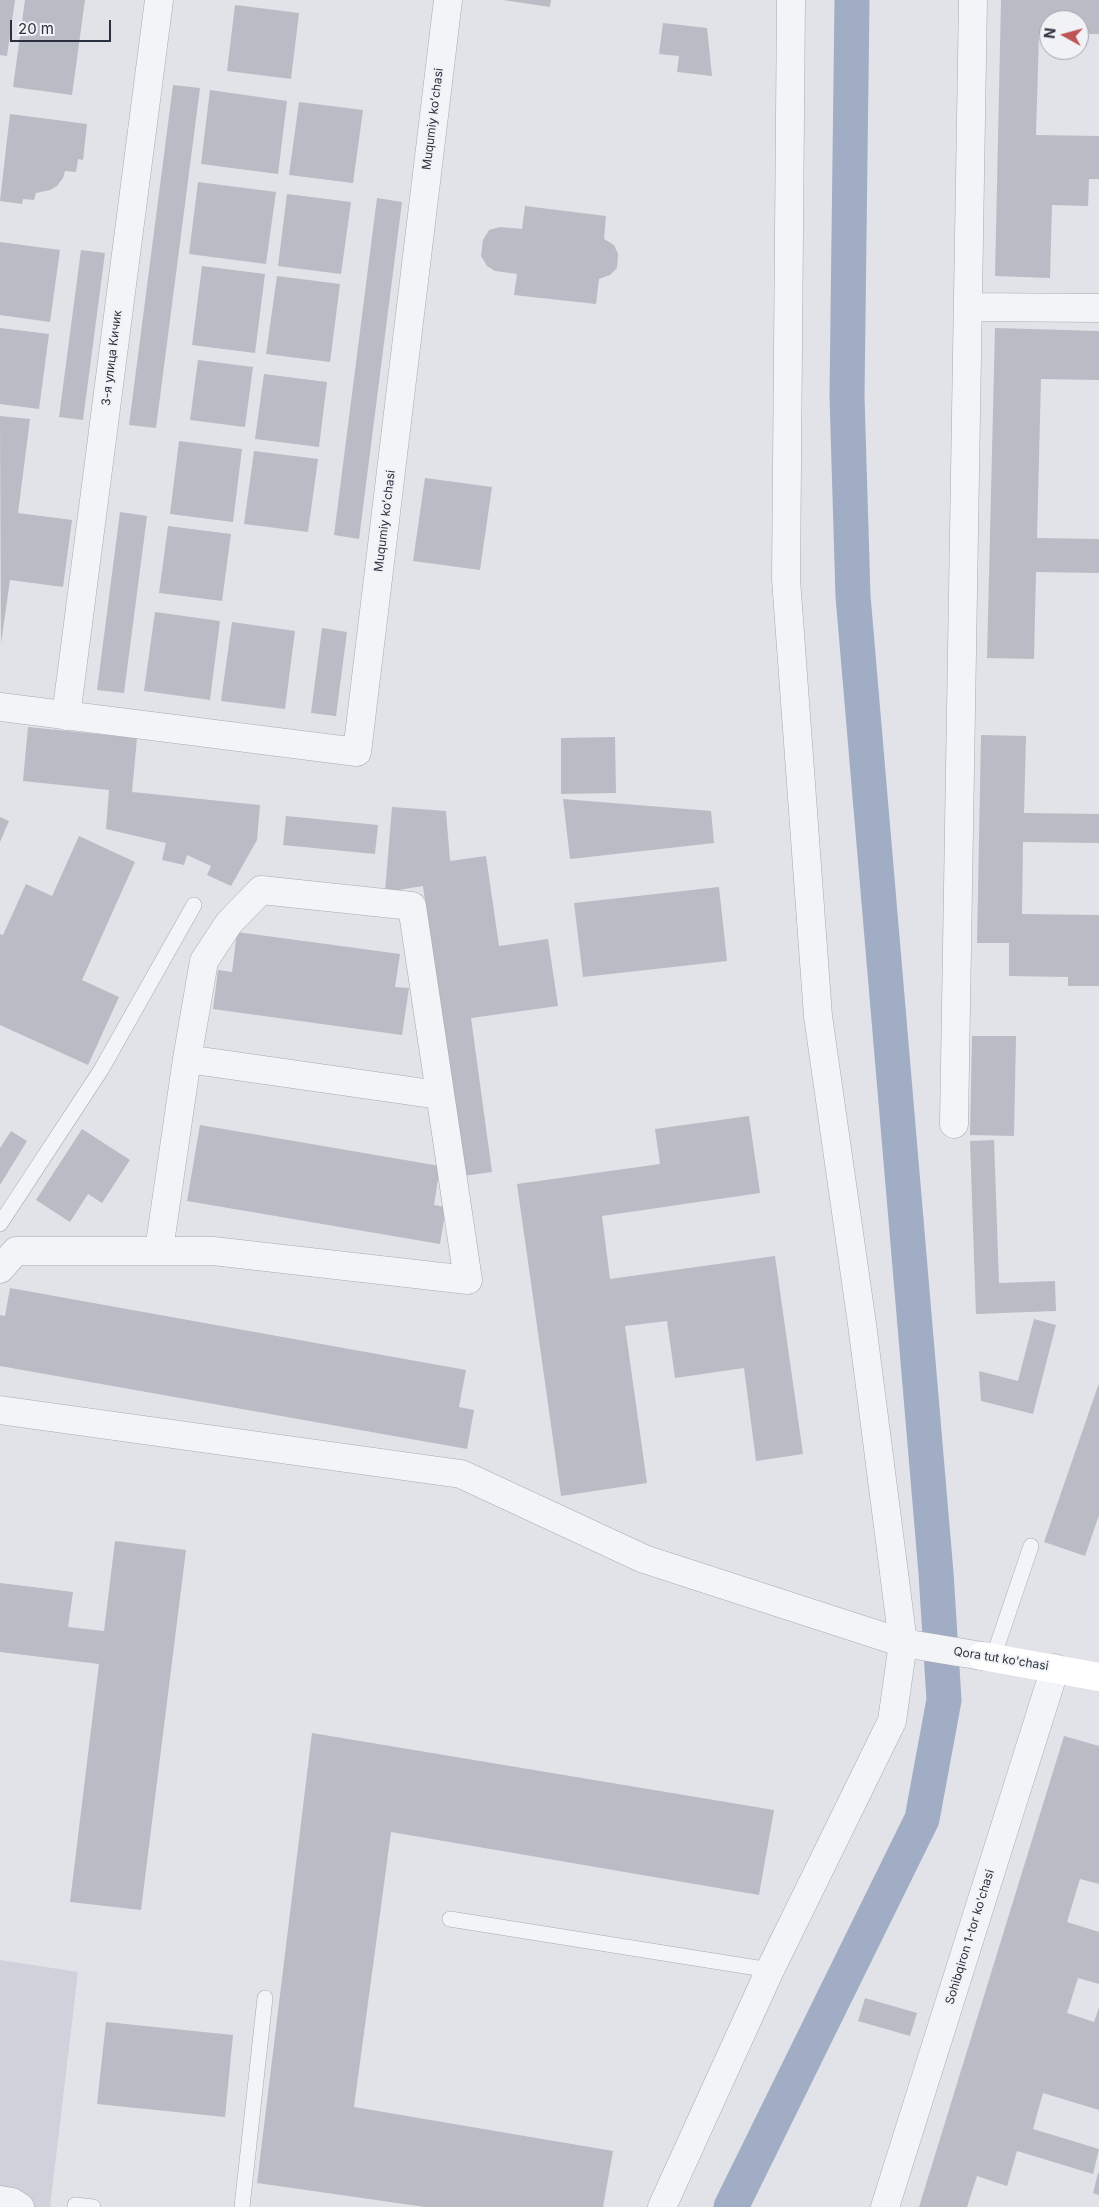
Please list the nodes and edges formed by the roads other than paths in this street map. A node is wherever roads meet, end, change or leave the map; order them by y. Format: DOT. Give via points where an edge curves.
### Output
graph roads {
  1 [pos="159,0"];
  2 [pos="448,0"];
  3 [pos="791,0"];
  4 [pos="973,0"];
  5 [pos="968,307"];
  6 [pos="1099,308"];
  7 [pos="0,707"];
  8 [pos="66,716"];
  9 [pos="194,904"];
  10 [pos="187,1059"];
  11 [pos="439,1095"];
  12 [pos="954,1124"];
  13 [pos="0,1224"];
  14 [pos="158,1250"];
  15 [pos="0,1269"];
  16 [pos="0,1410"];
  17 [pos="1031,1546"];
  18 [pos="904,1643"];
  19 [pos="988,1657"];
  20 [pos="1055,1668"];
  21 [pos="1099,1677"];
  22 [pos="450,1919"];
  23 [pos="770,1970"];
  24 [pos="265,1998"];
  25 [pos="0,2200"];
  26 [pos="75,2205"];
  27 [pos="20,2207"];
  28 [pos="93,2207"];
  29 [pos="242,2207"];
  30 [pos="662,2207"];
  31 [pos="885,2207"];
  1 -- 8 [label="street, 3-я улица Кичик"];
  2 -- 8 [label="street, Muqumiy koʻchasi" via="356,752"];
  3 -- 18 [label="street" via="786,580 818,1016"];
  4 -- 5 [label="street"];
  5 -- 6 [label="street"];
  5 -- 12 [label="street"];
  7 -- 8 [label="street"];
  9 -- 13 [label="lane" via="101,1070"];
  10 -- 11 [label="street"];
  10 -- 11 [label="street" via="204,962 229,923 261,890 412,906"];
  10 -- 14 [label="street"];
  11 -- 14 [label="street" via="468,1280 213,1251"];
  14 -- 15 [label="street" via="16,1250"];
  16 -- 18 [label="street, Qora tut ko'chasi" via="461,1474 644,1559"];
  17 -- 19 [label="lane"];
  18 -- 19 [label="street, Qora tut ko'chasi"];
  18 -- 23 [label="street" via="892,1721"];
  19 -- 20 [label="street, Qora tut ko'chasi"];
  20 -- 21 [label="street, Qora tut ko'chasi"];
  20 -- 31 [label="street, Sohibqiron 1-tor ko'chasi"];
  22 -- 23 [label="lane"];
  23 -- 30 [label="street"];
  24 -- 29 [label="lane"];
  25 -- 27 [label="street"];
  26 -- 28 [label="lane"];
}
